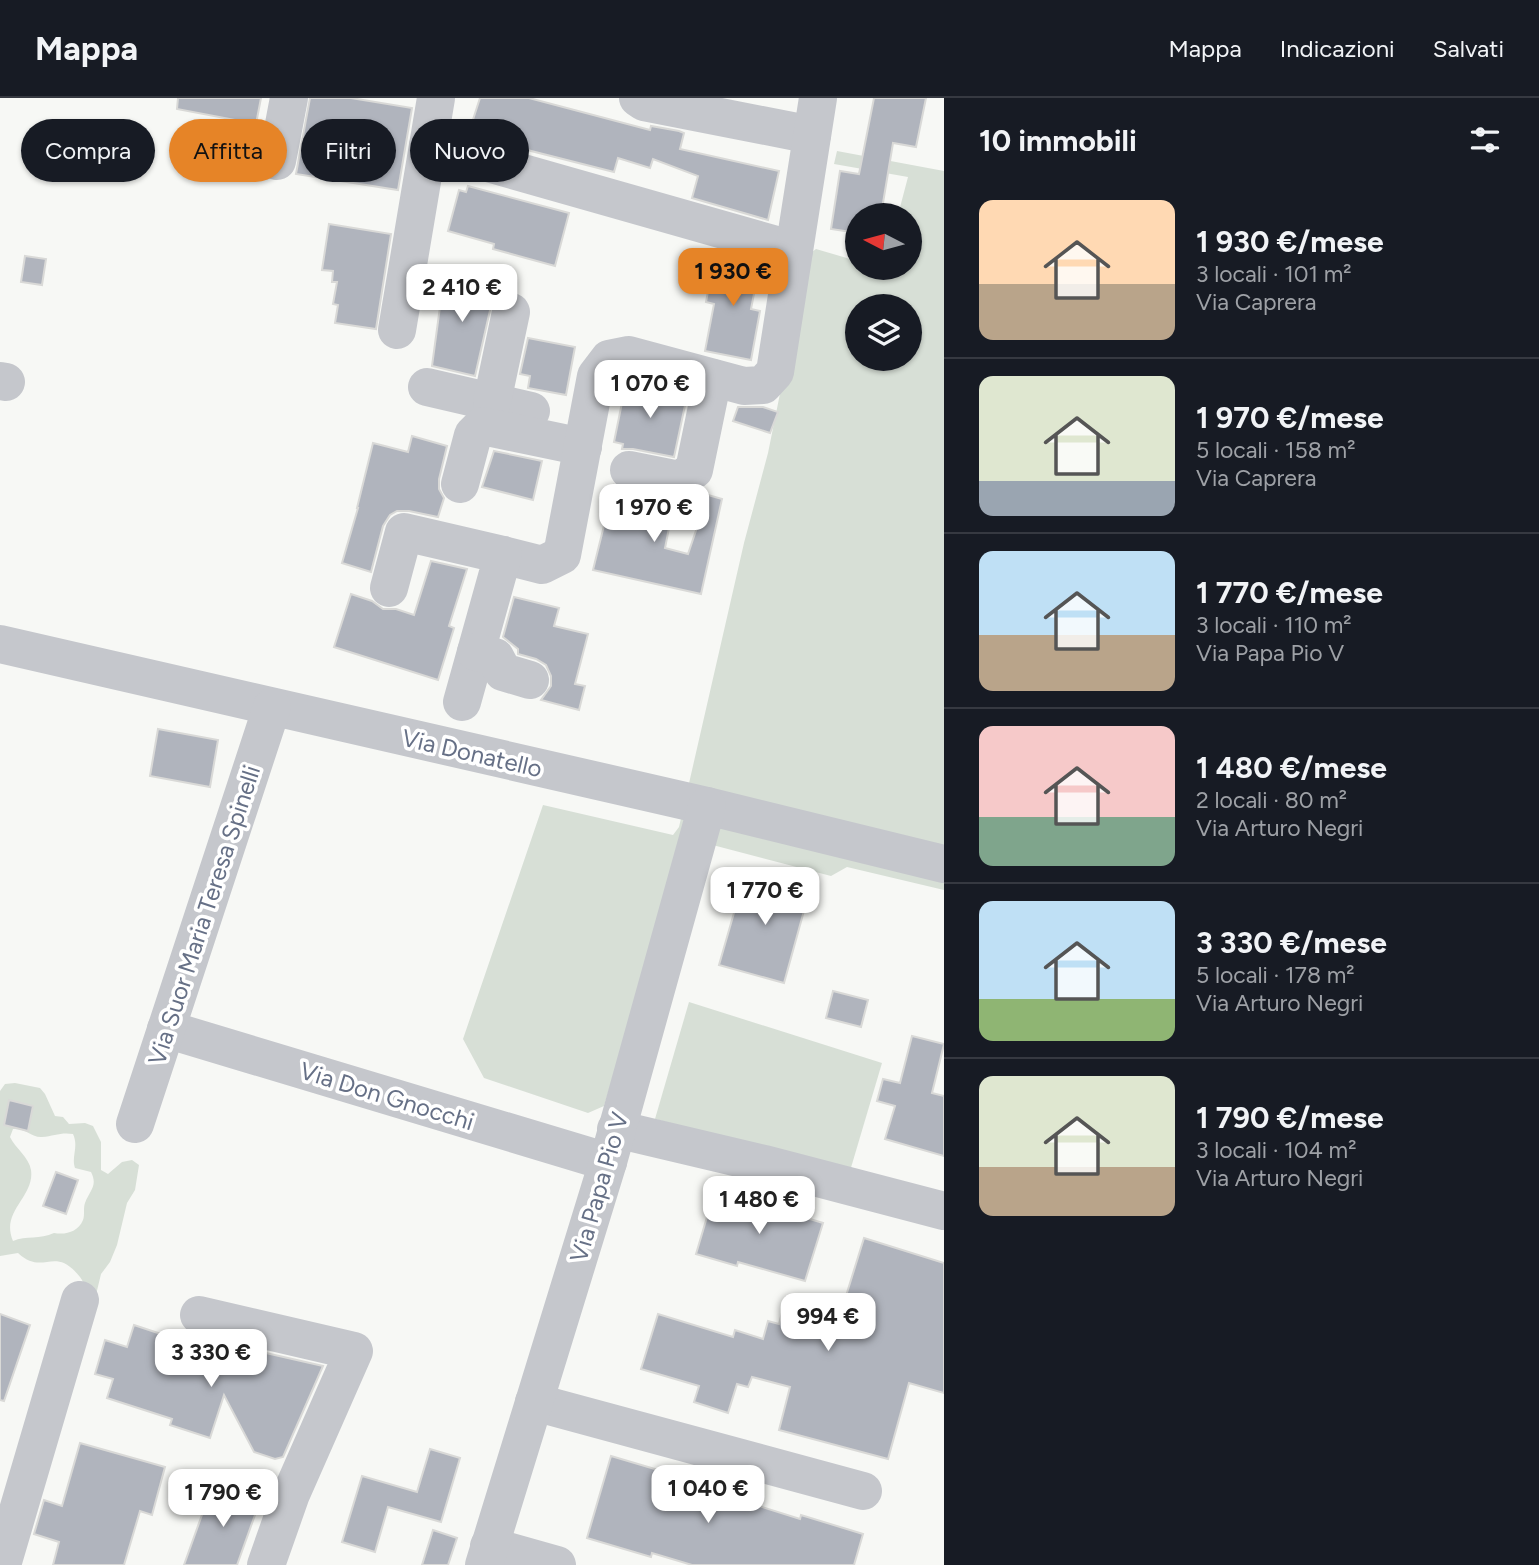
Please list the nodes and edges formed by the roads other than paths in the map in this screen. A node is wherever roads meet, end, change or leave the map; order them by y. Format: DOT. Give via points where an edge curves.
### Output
graph roads {
  1 [pos="289,98"];
  2 [pos="436,98"];
  3 [pos="638,98"];
  4 [pos="815,116"];
  5 [pos="285,119"];
  6 [pos="432,119"];
  7 [pos="529,175"];
  8 [pos="422,182"];
  9 [pos="794,250"];
  10 [pos="511,312"];
  11 [pos="397,331"];
  12 [pos="713,378"];
  13 [pos="427,387"];
  14 [pos="492,402"];
  15 [pos="585,435"];
  16 [pos="629,470"];
  17 [pos="460,484"];
  18 [pos="503,555"];
  19 [pos="389,588"];
  20 [pos="0,644"];
  21 [pos="476,652"];
  22 [pos="530,680"];
  23 [pos="462,702"];
  24 [pos="272,707"];
  25 [pos="707,806"];
  26 [pos="944,864"];
  27 [pos="166,1029"];
  28 [pos="135,1124"];
  29 [pos="612,1146"];
  30 [pos="944,1211"];
  31 [pos="80,1300"];
  32 [pos="199,1315"];
  33 [pos="534,1402"];
  34 [pos="863,1492"];
  35 [pos="486,1555"];
  36 [pos="2,1565"];
  37 [pos="266,1565"];
  38 [pos="557,1565"];
  1 -- 5 [label="street"];
  2 -- 6 [label="street"];
  3 -- 4 [label="street"];
  4 -- 9 [label="street"];
  7 -- 9 [label="street"];
  8 -- 11 [label="street"];
  9 -- 12 [label="street" via="775,372 763,385 744,386"];
  10 -- 14 [label="street"];
  12 -- 15 [label="street" via="628,355 609,359 596,376"];
  12 -- 16 [label="street" via="694,470 679,480"];
  13 -- 14 [label="street"];
  14 -- 15 [label="street"];
  15 -- 17 [label="street" via="482,426 473,435"];
  15 -- 18 [label="street" via="562,555 542,565"];
  18 -- 19 [label="street" via="404,532"];
  18 -- 21 [label="street"];
  20 -- 24 [label="street, Via Donatello"];
  21 -- 22 [label="street" via="495,657 503,672"];
  21 -- 23 [label="street"];
  24 -- 25 [label="street, Via Donatello"];
  24 -- 27 [label="street, Via Suor Maria Teresa Spinelli"];
  25 -- 26 [label="street, Via Donatello"];
  25 -- 29 [label="street, Via Papa Pio V"];
  27 -- 28 [label="street, Via Suor Maria Teresa Spinelli"];
  27 -- 29 [label="street, Via Don Gnocchi"];
  29 -- 30 [label="street, Via Don Gnocchi" via="764,1164"];
  29 -- 33 [label="street, Via Papa Pio V"];
  31 -- 36 [label="street"];
  32 -- 37 [label="street" via="354,1350 290,1494"];
  33 -- 34 [label="street"];
  33 -- 35 [label="street, Via Papa Pio V"];
  35 -- 38 [label="street"];
}
